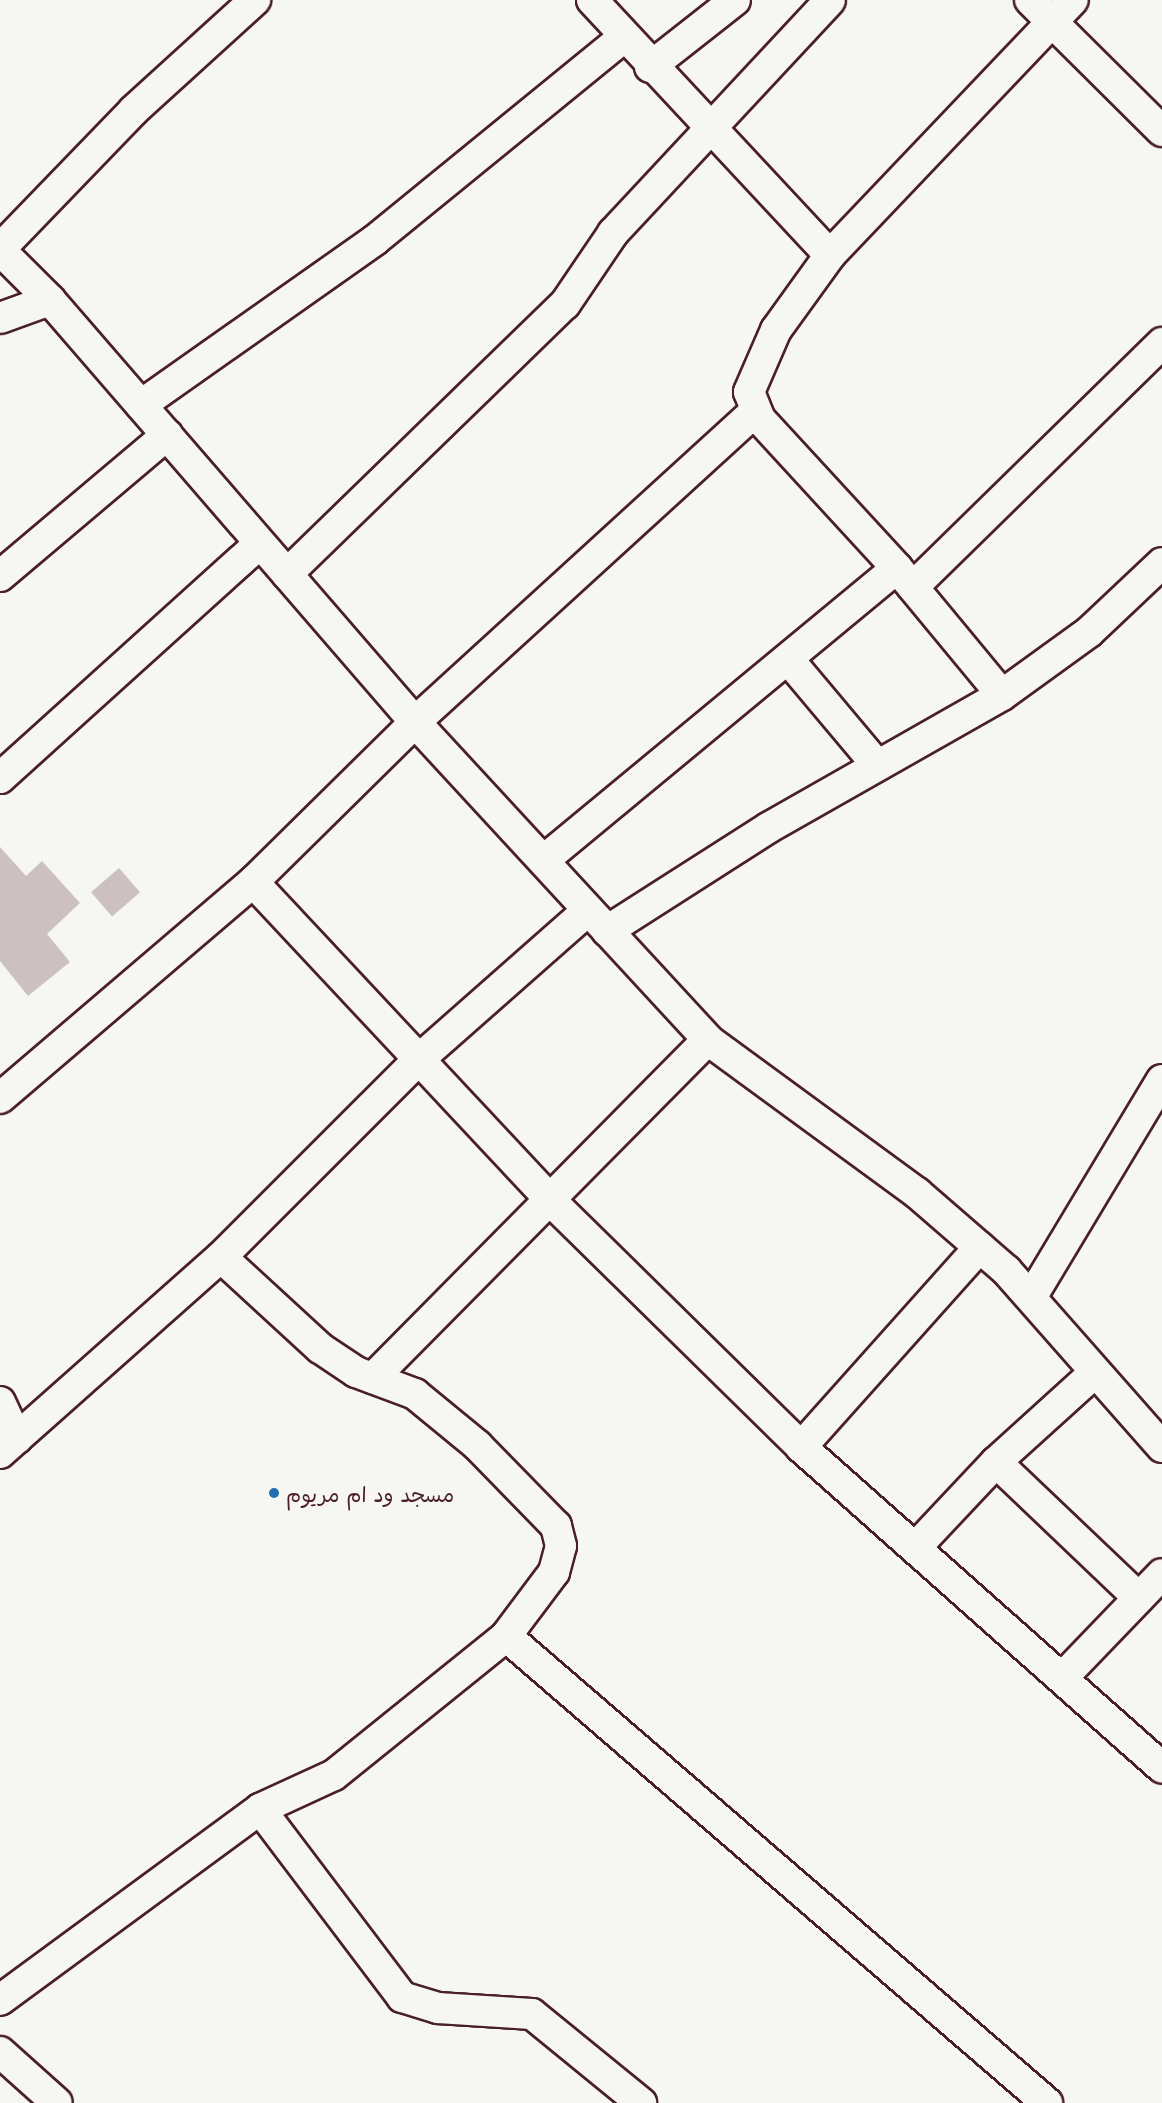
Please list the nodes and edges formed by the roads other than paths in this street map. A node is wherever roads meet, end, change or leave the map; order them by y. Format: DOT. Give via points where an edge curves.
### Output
graph roads {
  1 [pos="255,0"];
  2 [pos="592,0"];
  3 [pos="735,0"];
  4 [pos="830,0"];
  5 [pos="1030,0"];
  6 [pos="1073,0"];
  7 [pos="1052,22"];
  8 [pos="624,37"];
  9 [pos="650,67"];
  10 [pos="710,131"];
  11 [pos="1162,131"];
  12 [pos="0,250"];
  13 [pos="830,255"];
  14 [pos="50,300"];
  15 [pos="0,318"];
  16 [pos="1162,343"];
  17 [pos="141,405"];
  18 [pos="754,412"];
  19 [pos="167,435"];
  20 [pos="259,544"];
  21 [pos="287,574"];
  22 [pos="1159,574"];
  23 [pos="0,576"];
  24 [pos="905,578"];
  25 [pos="788,659"];
  26 [pos="1002,695"];
  27 [pos="415,723"];
  28 [pos="877,765"];
  29 [pos="0,778"];
  30 [pos="544,860"];
  31 [pos="253,882"];
  32 [pos="598,921"];
  33 [pos="708,1040"];
  34 [pos="417,1061"];
  35 [pos="1162,1080"];
  36 [pos="0,1098"];
  37 [pos="552,1202"];
  38 [pos="980,1247"];
  39 [pos="221,1257"];
  40 [pos="1032,1296"];
  41 [pos="1094,1373"];
  42 [pos="373,1378"];
  43 [pos="0,1402"];
  44 [pos="8,1446"];
  45 [pos="801,1447"];
  46 [pos="1162,1447"];
  47 [pos="996,1462"];
  48 [pos="917,1546"];
  49 [pos="1162,1574"];
  50 [pos="1139,1598"];
  51 [pos="506,1636"];
  52 [pos="1062,1677"];
  53 [pos="1162,1768"];
  54 [pos="260,1809"];
  55 [pos="0,2000"];
  56 [pos="0,2052"];
  57 [pos="57,2103"];
  58 [pos="641,2103"];
  59 [pos="1047,2103"];
  1 -- 12 [label="street" via="134,110"];
  2 -- 8 [label="street"];
  3 -- 9 [label="street"];
  4 -- 10 [label="street"];
  5 -- 7 [label="street"];
  6 -- 7 [label="street"];
  7 -- 11 [label="street"];
  7 -- 13 [label="street"];
  8 -- 9 [label="street"];
  8 -- 17 [label="street" via="375,240"];
  9 -- 10 [label="street"];
  10 -- 13 [label="street"];
  10 -- 21 [label="street" via="613,233 566,304"];
  12 -- 14 [label="street"];
  13 -- 18 [label="street" via="756,365 749,392"];
  14 -- 15 [label="street"];
  14 -- 17 [label="street"];
  16 -- 24 [label="street"];
  17 -- 19 [label="street"];
  18 -- 24 [label="street"];
  18 -- 27 [label="street"];
  19 -- 20 [label="street"];
  19 -- 23 [label="street"];
  20 -- 21 [label="street"];
  20 -- 29 [label="street"];
  21 -- 27 [label="street"];
  22 -- 26 [label="street" via="1089,632"];
  24 -- 25 [label="street"];
  24 -- 26 [label="street"];
  25 -- 28 [label="street"];
  25 -- 30 [label="street"];
  26 -- 28 [label="street"];
  27 -- 30 [label="street"];
  27 -- 31 [label="street"];
  28 -- 32 [label="street"];
  30 -- 32 [label="street"];
  31 -- 34 [label="street"];
  31 -- 36 [label="street"];
  32 -- 33 [label="street"];
  32 -- 34 [label="street"];
  33 -- 37 [label="street"];
  33 -- 38 [label="street" via="917,1193"];
  34 -- 37 [label="street"];
  34 -- 39 [label="street"];
  35 -- 40 [label="street"];
  37 -- 42 [label="street"];
  37 -- 45 [label="street"];
  38 -- 40 [label="street"];
  38 -- 45 [label="street"];
  39 -- 42 [label="street" via="320,1348"];
  39 -- 44 [label="street"];
  40 -- 41 [label="street"];
  41 -- 46 [label="street"];
  41 -- 47 [label="street"];
  42 -- 51 [label="street" via="435,1406 556,1527 561,1546 554,1572"];
  43 -- 44 [label="street"];
  45 -- 48 [label="street"];
  47 -- 48 [label="street"];
  47 -- 50 [label="street"];
  48 -- 52 [label="street"];
  49 -- 50 [label="street"];
  50 -- 52 [label="street"];
  51 -- 54 [label="street" via="334,1775"];
  51 -- 59 [label="street"];
  52 -- 53 [label="street"];
  54 -- 55 [label="street"];
  54 -- 58 [label="street" via="402,1997 438,2008 532,2014"];
  56 -- 57 [label="street"];
}
